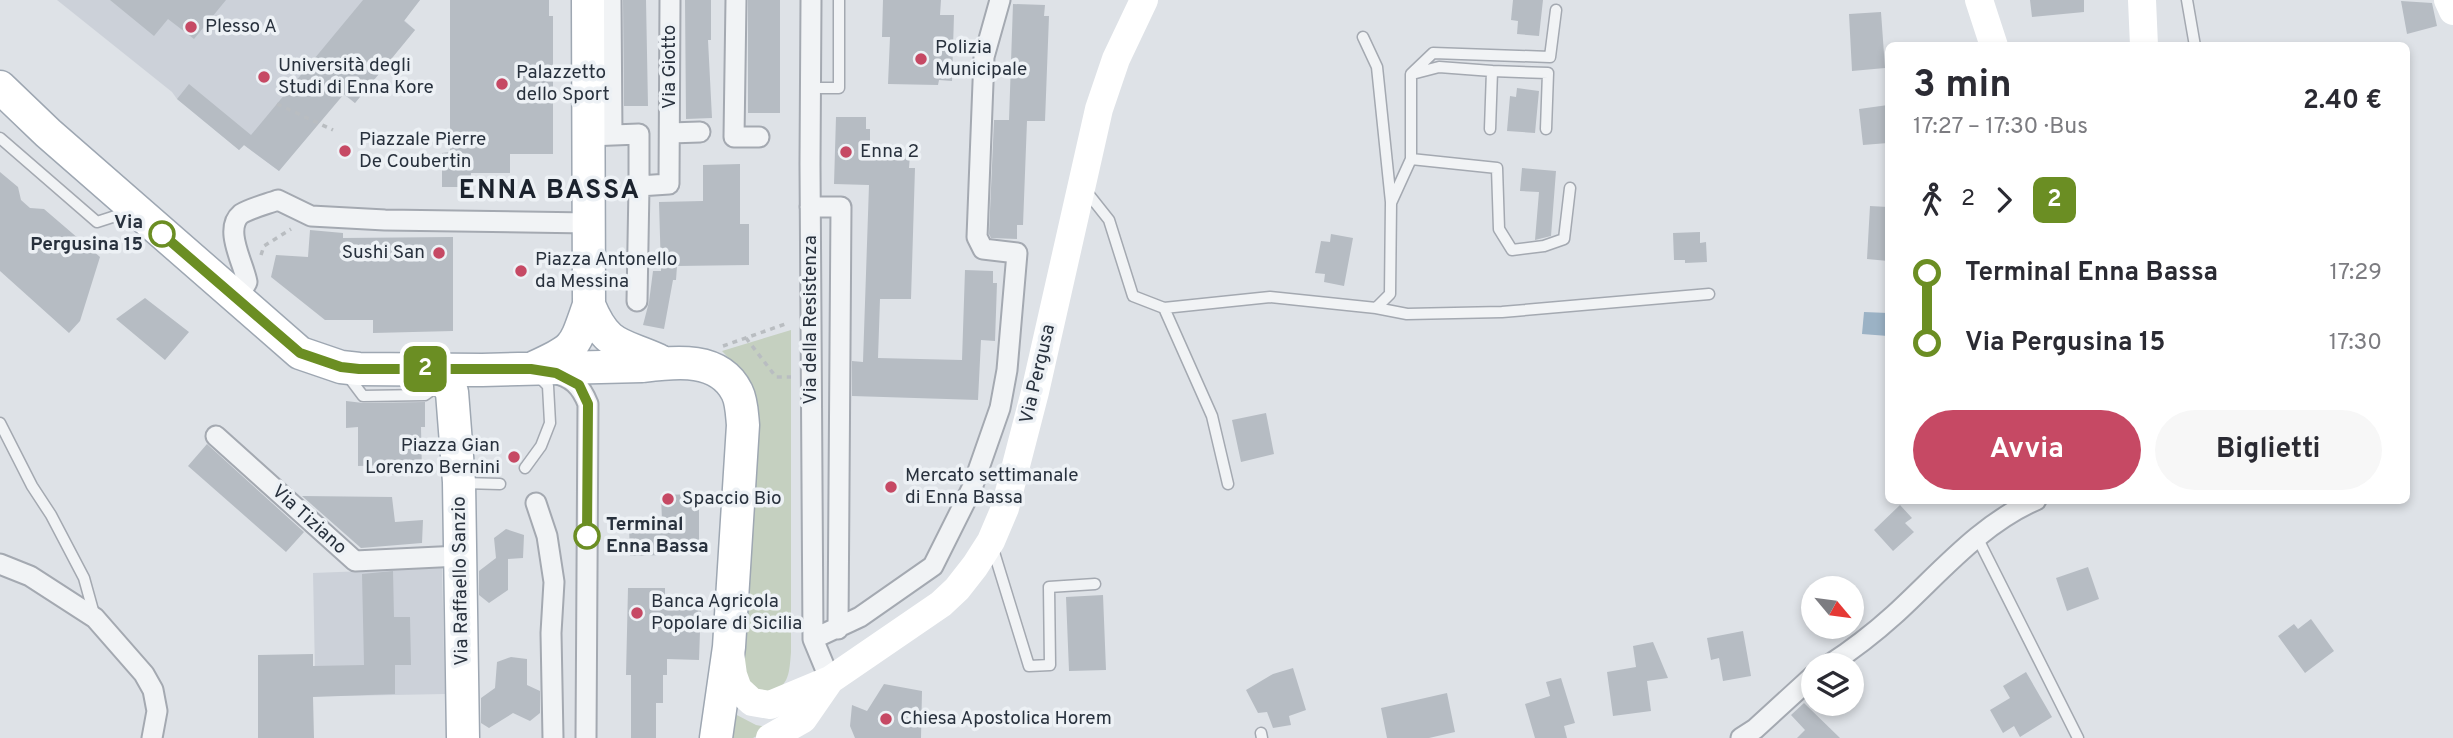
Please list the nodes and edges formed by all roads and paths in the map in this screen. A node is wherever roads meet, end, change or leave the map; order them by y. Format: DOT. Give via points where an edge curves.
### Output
graph roads {
  1 [pos="588,0"];
  2 [pos="611,0"];
  3 [pos="670,0"];
  4 [pos="736,0"];
  5 [pos="811,0"];
  6 [pos="839,0"];
  7 [pos="1000,0"];
  8 [pos="1143,0"];
  9 [pos="1979,0"];
  10 [pos="2142,0"];
  11 [pos="2188,0"];
  12 [pos="2448,0"];
  13 [pos="1556,10"];
  14 [pos="2453,12"];
  15 [pos="1363,37"];
  16 [pos="1993,42"];
  17 [pos="2144,42"];
  18 [pos="2194,42"];
  19 [pos="1492,71"];
  20 [pos="1411,74"];
  21 [pos="0,87"];
  22 [pos="810,88"];
  23 [pos="0,96"];
  24 [pos="277,104"];
  25 [pos="1490,129"];
  26 [pos="1546,129"];
  27 [pos="333,130"];
  28 [pos="48,132"];
  29 [pos="700,132"];
  30 [pos="670,133"];
  31 [pos="600,135"];
  32 [pos="759,137"];
  33 [pos="0,138"];
  34 [pos="1411,159"];
  35 [pos="639,186"];
  36 [pos="1081,186"];
  37 [pos="1570,188"];
  38 [pos="1391,203"];
  39 [pos="810,207"];
  40 [pos="135,210"];
  41 [pos="300,223"];
  42 [pos="589,223"];
  43 [pos="260,257"];
  44 [pos="1709,294"];
  45 [pos="238,298"];
  46 [pos="637,301"];
  47 [pos="589,305"];
  48 [pos="1164,308"];
  49 [pos="1376,308"];
  50 [pos="788,323"];
  51 [pos="746,338"];
  52 [pos="715,349"];
  53 [pos="665,363"];
  54 [pos="341,367"];
  55 [pos="401,369"];
  56 [pos="531,369"];
  57 [pos="482,370"];
  58 [pos="791,377"];
  59 [pos="445,381"];
  60 [pos="0,423"];
  61 [pos="456,424"];
  62 [pos="216,436"];
  63 [pos="525,468"];
  64 [pos="459,482"];
  65 [pos="500,484"];
  66 [pos="1228,484"];
  67 [pos="536,503"];
  68 [pos="2027,504"];
  69 [pos="1977,537"];
  70 [pos="991,541"];
  71 [pos="460,556"];
  72 [pos="0,564"];
  73 [pos="1095,584"];
  74 [pos="95,618"];
  75 [pos="838,628"];
  76 [pos="813,639"];
  77 [pos="729,646"];
  78 [pos="1847,653"];
  79 [pos="830,680"];
  80 [pos="1801,687"];
  81 [pos="152,738"];
  82 [pos="463,738"];
  83 [pos="554,738"];
  84 [pos="586,738"];
  85 [pos="716,738"];
  86 [pos="770,738"];
  87 [pos="1741,738"];
  88 [pos="2078,738"];
  1 -- 31 [label="main road"];
  2 -- 31 [label="street"];
  3 -- 30 [label="street, Via Giotto"];
  4 -- 32 [label="street" via="734,137"];
  5 -- 22 [label="street, Via della Resistenza"];
  6 -- 22 [label="lane" via="839,88"];
  7 -- 75 [label="street" via="984,57 976,237 983,249 1017,253 1000,408 972,488 933,566"];
  8 -- 36 [label="main road, Via Pergusa" via="1099,109"];
  9 -- 16 [label="main road"];
  10 -- 17 [label="main road"];
  11 -- 18 [label="lane"];
  12 -- 14 [label="main road"];
  13 -- 20 [label="lane" via="1550,57 1433,53"];
  15 -- 38 [label="lane" via="1377,67"];
  19 -- 20 [label="lane" via="1439,67"];
  19 -- 25 [label="lane"];
  19 -- 26 [label="lane" via="1548,73"];
  20 -- 34 [label="lane"];
  21 -- 28 [label="main road"];
  22 -- 39 [label="street, Via della Resistenza"];
  23 -- 28 [label="main road"];
  24 -- 27 [label="path"];
  28 -- 40 [label="main road"];
  29 -- 30 [label="street"];
  30 -- 35 [label="street, Via Giotto" via="669,184"];
  31 -- 35 [label="street" via="639,134"];
  31 -- 42 [label="main road"];
  33 -- 40 [label="lane" via="97,222"];
  34 -- 37 [label="lane" via="1497,168 1499,229 1512,250 1564,239"];
  34 -- 38 [label="lane"];
  35 -- 46 [label="street"];
  36 -- 48 [label="lane" via="1109,220 1133,296"];
  36 -- 70 [label="main road, Via Pergusa" via="1028,418 1005,508"];
  38 -- 49 [label="lane" via="1390,294"];
  39 -- 75 [label="street" via="841,207"];
  39 -- 76 [label="street, Via della Resistenza"];
  40 -- 45 [label="main road"];
  41 -- 43 [label="path" via="264,247"];
  42 -- 45 [label="street" via="311,216 278,200 240,215 234,226 247,282"];
  42 -- 47 [label="main road"];
  44 -- 49 [label="lane" via="1502,312 1407,314"];
  45 -- 54 [label="main road" via="300,353"];
  47 -- 53 [label="main road" via="598,326 620,347"];
  47 -- 56 [label="main road" via="571,348"];
  48 -- 49 [label="lane" via="1269,297"];
  48 -- 66 [label="lane" via="1212,416"];
  50 -- 51 [label="path"];
  51 -- 52 [label="path"];
  51 -- 58 [label="path" via="776,377"];
  53 -- 56 [label="main road"];
  53 -- 77 [label="main road" via="700,364 718,370 740,401 743,425"];
  54 -- 55 [label="main road"];
  54 -- 59 [label="lane" via="363,396 425,395"];
  55 -- 57 [label="main road"];
  55 -- 59 [label="main road"];
  56 -- 57 [label="main road"];
  56 -- 63 [label="lane" via="548,386 550,423"];
  56 -- 84 [label="street" via="567,377 579,385 588,404"];
  57 -- 61 [label="main road" via="466,388"];
  59 -- 61 [label="main road" via="452,392"];
  60 -- 74 [label="lane" via="83,578"];
  61 -- 64 [label="main road, Via Raffaello Sanzio"];
  62 -- 71 [label="street, Via Tiziano" via="355,561"];
  64 -- 65 [label="lane"];
  64 -- 71 [label="main road, Via Raffaello Sanzio"];
  67 -- 83 [label="street" via="554,582"];
  68 -- 69 [label="street"];
  69 -- 78 [label="street"];
  69 -- 88 [label="lane"];
  70 -- 73 [label="lane" via="1029,666 1050,665 1049,587"];
  70 -- 79 [label="main road, Via Pergusa" via="942,604"];
  71 -- 82 [label="main road, Via Raffaello Sanzio"];
  72 -- 74 [label="street" via="30,576"];
  74 -- 81 [label="street" via="144,674 153,691 157,711"];
  75 -- 76 [label="street"];
  76 -- 79 [label="street, Via della Resistenza"];
  77 -- 79 [label="main road" via="738,689 752,702 770,705"];
  77 -- 85 [label="main road"];
  79 -- 86 [label="main road" via="803,719"];
  80 -- 87 [label="street"];
}
